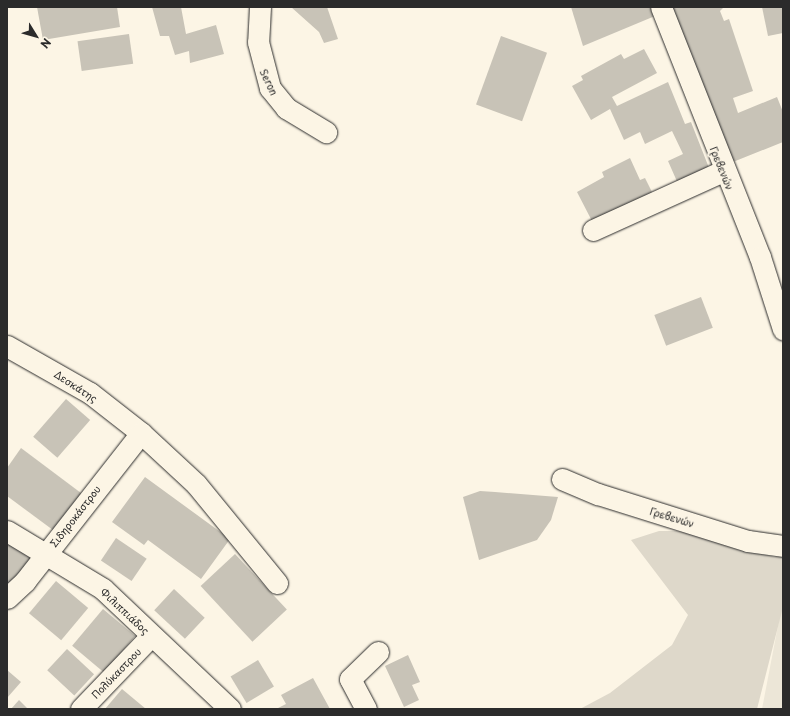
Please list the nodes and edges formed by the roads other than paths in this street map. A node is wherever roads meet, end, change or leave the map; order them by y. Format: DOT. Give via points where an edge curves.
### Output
graph roads {
  1 [pos="260,7"];
  2 [pos="661,7"];
  3 [pos="326,132"];
  4 [pos="723,171"];
  5 [pos="593,230"];
  6 [pos="783,329"];
  7 [pos="7,346"];
  8 [pos="141,433"];
  9 [pos="562,480"];
  10 [pos="7,531"];
  11 [pos="783,546"];
  12 [pos="46,553"];
  13 [pos="277,583"];
  14 [pos="7,598"];
  15 [pos="151,636"];
  16 [pos="378,652"];
  17 [pos="81,709"];
  18 [pos="230,709"];
  19 [pos="366,709"];
  1 -- 3 [label="street, Seron" via="258,42 270,88 286,108"];
  2 -- 4 [label="street, Γρεβενών"];
  4 -- 5 [label="street"];
  4 -- 6 [label="street, Γρεβενών" via="760,257"];
  7 -- 8 [label="street, Δεσκάτης" via="90,393"];
  8 -- 12 [label="street, Σιδηροκάστρου"];
  8 -- 13 [label="street, Δεσκάτης" via="206,496"];
  9 -- 11 [label="street, Γρεβενών" via="598,494 748,541"];
  10 -- 12 [label="street, Φιλιππιάδος"];
  12 -- 14 [label="street, Σιδηροκάστρου"];
  12 -- 15 [label="street, Φιλιππιάδος" via="103,589"];
  15 -- 17 [label="street, Πολύκαστρου"];
  15 -- 18 [label="street, Φιλιππιάδος"];
  16 -- 19 [label="street" via="350,679"];
}
